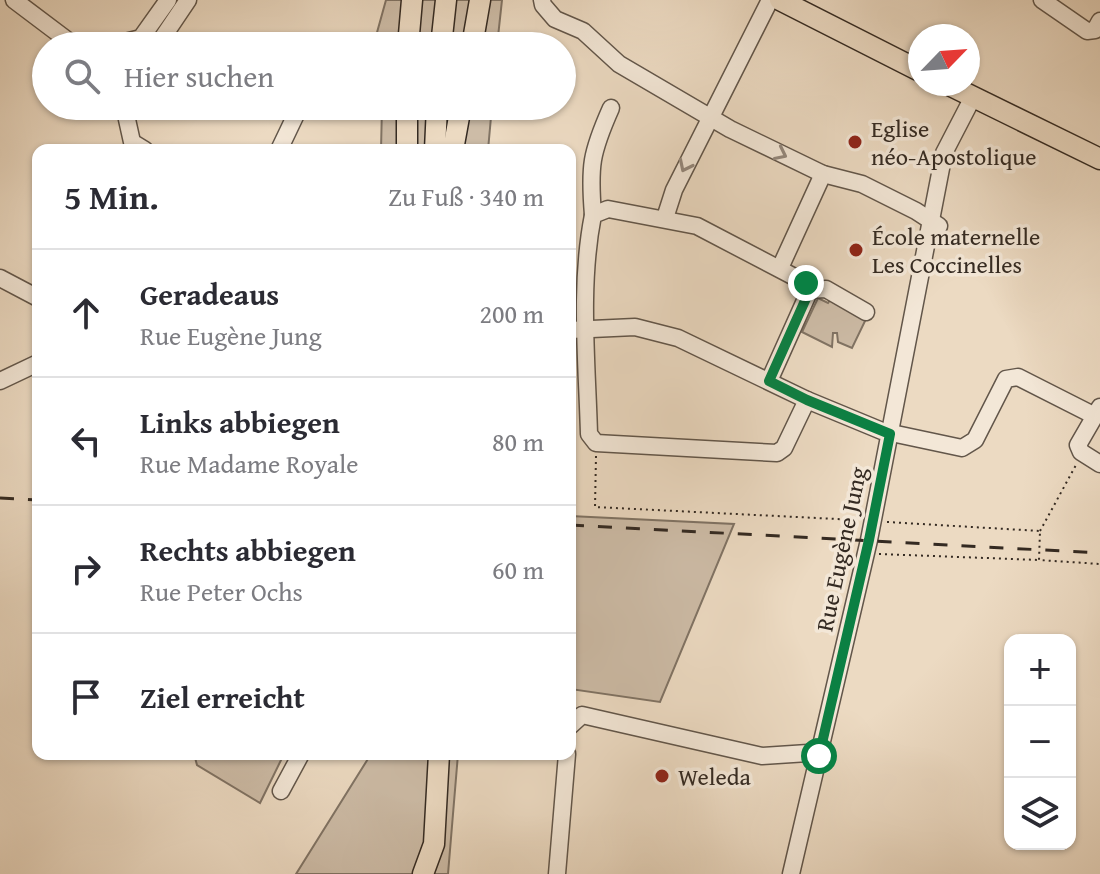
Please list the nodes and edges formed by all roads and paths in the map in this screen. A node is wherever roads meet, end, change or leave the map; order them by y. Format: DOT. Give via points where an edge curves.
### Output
graph roads {
  1 [pos="14,0"];
  2 [pos="168,0"];
  3 [pos="188,0"];
  4 [pos="412,0"];
  5 [pos="446,0"];
  6 [pos="480,0"];
  7 [pos="542,0"];
  8 [pos="770,0"];
  9 [pos="780,0"];
  10 [pos="1042,0"];
  11 [pos="1100,21"];
  12 [pos="56,32"];
  13 [pos="145,32"];
  14 [pos="166,32"];
  15 [pos="409,32"];
  16 [pos="443,32"];
  17 [pos="474,32"];
  18 [pos="908,65"];
  19 [pos="973,97"];
  20 [pos="611,108"];
  21 [pos="712,117"];
  22 [pos="127,120"];
  23 [pos="293,120"];
  24 [pos="407,120"];
  25 [pos="436,120"];
  26 [pos="458,120"];
  27 [pos="135,144"];
  28 [pos="282,144"];
  29 [pos="407,144"];
  30 [pos="435,144"];
  31 [pos="454,144"];
  32 [pos="1100,159"];
  33 [pos="823,174"];
  34 [pos="593,215"];
  35 [pos="665,218"];
  36 [pos="935,224"];
  37 [pos="780,268"];
  38 [pos="0,278"];
  39 [pos="807,290"];
  40 [pos="32,295"];
  41 [pos="866,312"];
  42 [pos="578,330"];
  43 [pos="32,366"];
  44 [pos="0,381"];
  45 [pos="769,381"];
  46 [pos="807,400"];
  47 [pos="1097,411"];
  48 [pos="890,434"];
  49 [pos="596,443"];
  50 [pos="1081,452"];
  51 [pos="1100,464"];
  52 [pos="873,521"];
  53 [pos="1040,531"];
  54 [pos="873,554"];
  55 [pos="1039,560"];
  56 [pos="1100,564"];
  57 [pos="576,720"];
  58 [pos="819,756"];
  59 [pos="298,760"];
  60 [pos="439,760"];
  61 [pos="566,760"];
  62 [pos="281,791"];
  63 [pos="423,874"];
  64 [pos="557,874"];
  65 [pos="791,874"];
  1 -- 12 [label="street"];
  2 -- 13 [label="street"];
  3 -- 14 [label="street"];
  4 -- 15 [label="main road"];
  5 -- 16 [label="main road"];
  6 -- 17 [label="main road"];
  7 -- 21 [label="street" via="555,19 583,31 619,64"];
  8 -- 21 [label="street" via="734,61"];
  9 -- 18 [label="main road"];
  10 -- 11 [label="street" via="1087,31 1095,30"];
  19 -- 32 [label="main road"];
  19 -- 36 [label="street, Rue Eugène Jung" via="944,153"];
  20 -- 34 [label="street" via="595,144 590,175"];
  21 -- 33 [label="street, one-way"];
  21 -- 35 [label="street, one-way"];
  22 -- 27 [label="street"];
  23 -- 28 [label="street"];
  24 -- 29 [label="main road"];
  25 -- 30 [label="main road"];
  26 -- 31 [label="main road"];
  33 -- 36 [label="street" via="862,184"];
  33 -- 37 [label="street"];
  34 -- 35 [label="street" via="608,209"];
  34 -- 42 [label="street"];
  35 -- 37 [label="street" via="707,230"];
  36 -- 48 [label="street, Rue Eugène Jung"];
  37 -- 39 [label="street" via="806,283"];
  38 -- 40 [label="street"];
  39 -- 41 [label="street" via="826,289"];
  39 -- 45 [label="street"];
  42 -- 45 [label="street" via="635,327 678,338"];
  42 -- 49 [label="street" via="589,434"];
  43 -- 44 [label="street"];
  45 -- 46 [label="street"];
  46 -- 48 [label="street"];
  46 -- 49 [label="street" via="777,453"];
  47 -- 48 [label="street" via="1018,377 1006,379 968,446"];
  47 -- 50 [label="street" via="1078,445"];
  48 -- 52 [label="street, Rue Eugène Jung"];
  49 -- 52 [label="path" via="595,507"];
  50 -- 51 [label="street"];
  50 -- 53 [label="path"];
  52 -- 53 [label="path"];
  52 -- 58 [label="street, Rue Eugène Jung"];
  53 -- 55 [label="path"];
  54 -- 55 [label="path"];
  55 -- 56 [label="path"];
  57 -- 58 [label="street" via="582,715 762,756"];
  58 -- 65 [label="street, Rue Eugène Jung"];
  59 -- 62 [label="street"];
  60 -- 63 [label="main road" via="436,831"];
  61 -- 64 [label="street"];
}
